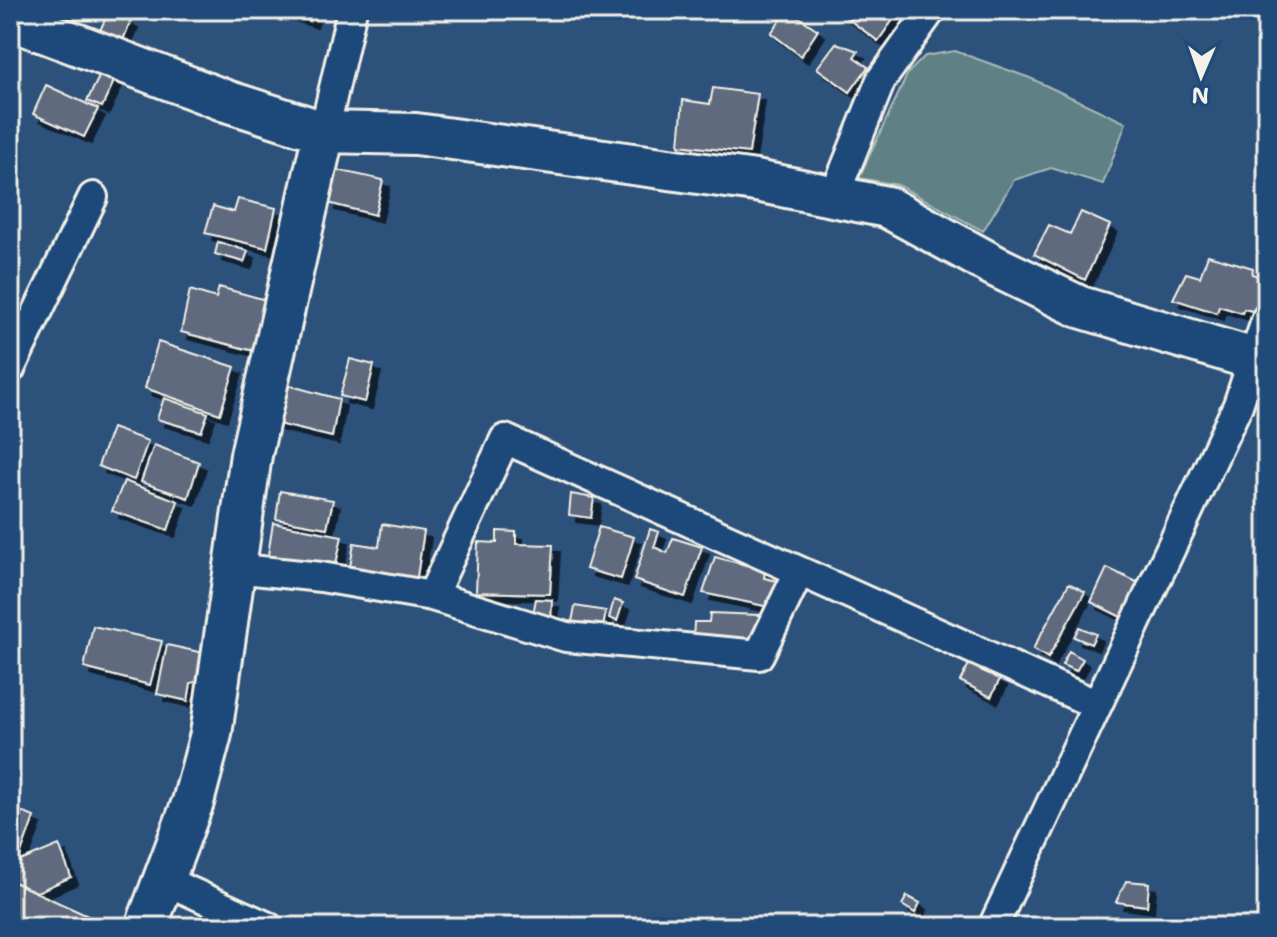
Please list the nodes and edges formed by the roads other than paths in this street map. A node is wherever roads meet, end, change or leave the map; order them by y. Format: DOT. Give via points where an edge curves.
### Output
graph roads {
  1 [pos="352,10"];
  2 [pos="931,10"];
  3 [pos="10,19"];
  4 [pos="324,132"];
  5 [pos="835,194"];
  6 [pos="93,197"];
  7 [pos="1267,318"];
  8 [pos="1260,361"];
  9 [pos="10,369"];
  10 [pos="233,568"];
  11 [pos="799,572"];
  12 [pos="432,596"];
  13 [pos="1095,704"];
  14 [pos="164,880"];
  15 [pos="146,927"];
  16 [pos="268,927"];
  17 [pos="993,927"];
  1 -- 4 [label="street"];
  2 -- 5 [label="street" via="881,80"];
  3 -- 4 [label="street" via="226,101"];
  4 -- 5 [label="street" via="416,134"];
  4 -- 10 [label="street" via="251,455"];
  5 -- 8 [label="street" via="887,207 1080,307"];
  6 -- 9 [label="street"];
  7 -- 8 [label="street"];
  8 -- 13 [label="street"];
  10 -- 12 [label="street"];
  10 -- 14 [label="street" via="211,734"];
  11 -- 12 [label="street" via="759,655 566,637"];
  11 -- 12 [label="street" via="505,439"];
  11 -- 13 [label="street"];
  13 -- 17 [label="street"];
  14 -- 15 [label="street"];
  14 -- 16 [label="street"];
}
